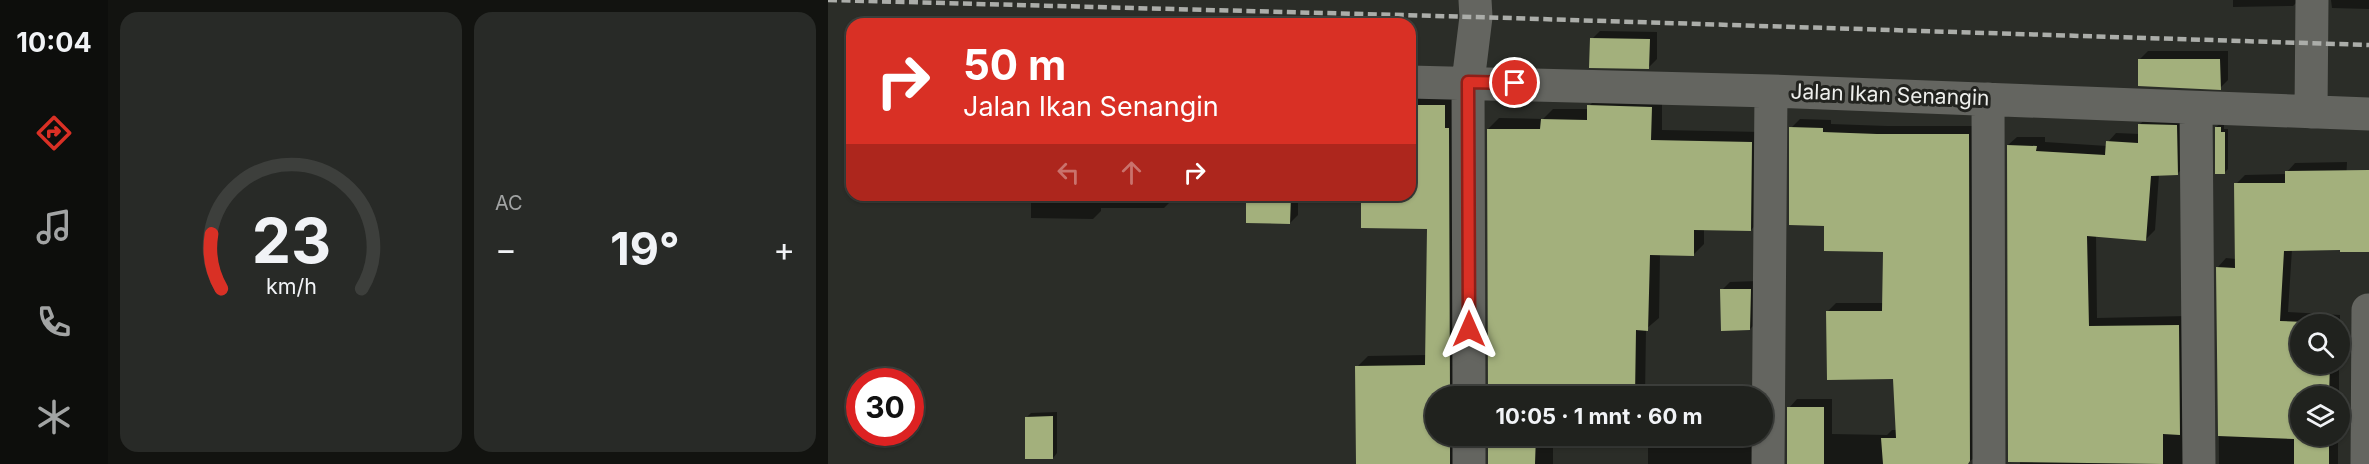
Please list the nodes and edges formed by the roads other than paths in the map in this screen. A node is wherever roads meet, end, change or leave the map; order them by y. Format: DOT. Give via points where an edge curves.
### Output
graph roads {
  1 [pos="1475,0"];
  2 [pos="2312,0"];
  3 [pos="1416,82"];
  4 [pos="1468,82"];
  5 [pos="1771,91"];
  6 [pos="1988,99"];
  7 [pos="2196,109"];
  8 [pos="2311,112"];
  9 [pos="2369,114"];
  10 [pos="2368,310"];
  11 [pos="1469,386"];
  12 [pos="1469,446"];
  13 [pos="1469,464"];
  14 [pos="1768,464"];
  15 [pos="1989,464"];
  16 [pos="2199,464"];
  17 [pos="2367,464"];
  1 -- 4 [label="street"];
  2 -- 8 [label="street"];
  3 -- 4 [label="street, Jalan Ikan Senangin"];
  4 -- 5 [label="street, Jalan Ikan Senangin"];
  4 -- 11 [label="street"];
  5 -- 6 [label="street, Jalan Ikan Senangin"];
  5 -- 14 [label="street"];
  6 -- 7 [label="street, Jalan Ikan Senangin"];
  6 -- 15 [label="street"];
  7 -- 8 [label="street, Jalan Ikan Senangin"];
  7 -- 16 [label="street"];
  8 -- 9 [label="street, Jalan Ikan Senangin"];
  10 -- 17 [label="street"];
  12 -- 13 [label="street"];
}
